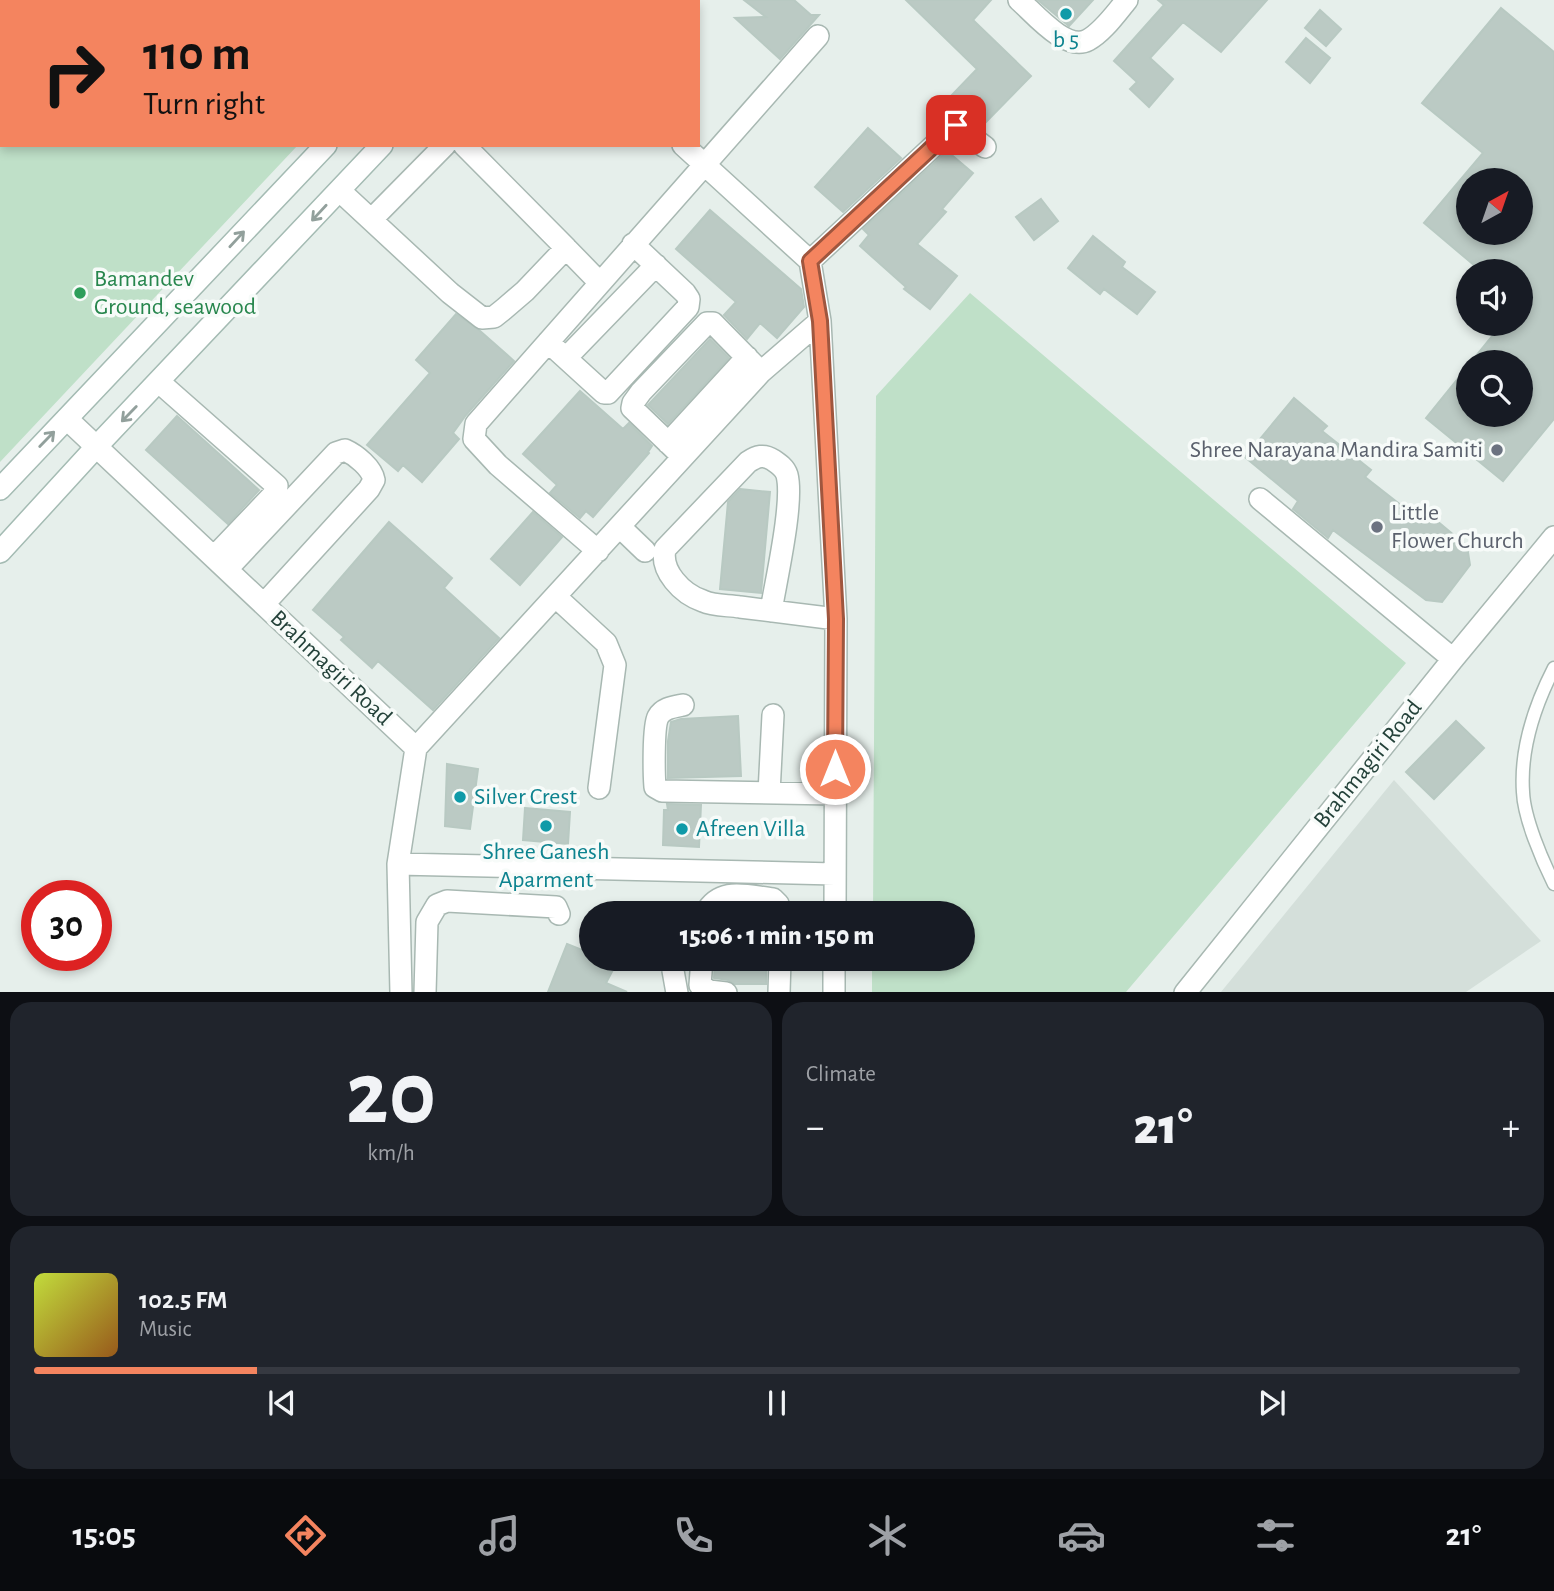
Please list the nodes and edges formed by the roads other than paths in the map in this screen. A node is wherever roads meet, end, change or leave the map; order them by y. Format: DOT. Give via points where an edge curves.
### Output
graph roads {
  1 [pos="1019,0"];
  2 [pos="1127,0"];
  3 [pos="818,36"];
  4 [pos="324,147"];
  5 [pos="380,147"];
  6 [pos="443,147"];
  7 [pos="466,147"];
  8 [pos="685,147"];
  9 [pos="985,147"];
  10 [pos="703,164"];
  11 [pos="340,191"];
  12 [pos="372,219"];
  13 [pos="633,244"];
  14 [pos="565,248"];
  15 [pos="810,261"];
  16 [pos="656,265"];
  17 [pos="600,283"];
  18 [pos="820,321"];
  19 [pos="548,342"];
  20 [pos="565,358"];
  21 [pos="754,364"];
  22 [pos="159,382"];
  23 [pos="67,419"];
  24 [pos="97,446"];
  25 [pos="676,450"];
  26 [pos="0,489"];
  27 [pos="1260,499"];
  28 [pos="620,527"];
  29 [pos="1553,540"];
  30 [pos="598,551"];
  31 [pos="645,551"];
  32 [pos="0,552"];
  33 [pos="220,563"];
  34 [pos="556,597"];
  35 [pos="264,604"];
  36 [pos="771,611"];
  37 [pos="836,619"];
  38 [pos="1452,659"];
  39 [pos="1554,668"];
  40 [pos="683,705"];
  41 [pos="773,715"];
  42 [pos="416,748"];
  43 [pos="599,788"];
  44 [pos="769,793"];
  45 [pos="835,794"];
  46 [pos="398,864"];
  47 [pos="835,874"];
  48 [pos="1554,884"];
  49 [pos="714,901"];
  50 [pos="775,901"];
  51 [pos="835,901"];
  52 [pos="558,914"];
  53 [pos="673,971"];
  54 [pos="701,971"];
  55 [pos="780,971"];
  56 [pos="834,971"];
  57 [pos="401,992"];
  58 [pos="425,992"];
  59 [pos="677,992"];
  60 [pos="726,992"];
  61 [pos="779,992"];
  62 [pos="834,992"];
  63 [pos="1185,992"];
  1 -- 2 [label="street" via="1062,37 1076,43 1090,39"];
  3 -- 10 [label="street"];
  23 -- 4 [label="street, one-way"];
  5 -- 11 [label="street"];
  6 -- 12 [label="street"];
  7 -- 14 [label="street"];
  8 -- 10 [label="street"];
  9 -- 15 [label="street" via="956,125"];
  10 -- 13 [label="street"];
  10 -- 15 [label="street"];
  11 -- 12 [label="street"];
  11 -- 22 [label="street, one-way"];
  12 -- 14 [label="street" via="481,317 494,317 504,309"];
  13 -- 16 [label="street"];
  13 -- 17 [label="street"];
  14 -- 17 [label="street"];
  15 -- 18 [label="street"];
  16 -- 20 [label="street"];
  16 -- 20 [label="street" via="689,299 688,307 608,393"];
  17 -- 19 [label="street"];
  18 -- 21 [label="street"];
  18 -- 37 [label="street"];
  19 -- 20 [label="street"];
  19 -- 30 [label="street" via="476,424 474,439"];
  21 -- 25 [label="street"];
  21 -- 25 [label="street" via="713,323 707,324 640,393 632,408"];
  22 -- 24 [label="street, one-way"];
  22 -- 33 [label="street" via="277,486"];
  23 -- 24 [label="street, Brahmagiri Road"];
  26 -- 23 [label="street, one-way"];
  24 -- 32 [label="street"];
  24 -- 33 [label="street, Brahmagiri Road"];
  25 -- 28 [label="street"];
  27 -- 38 [label="street"];
  28 -- 30 [label="street"];
  28 -- 31 [label="street"];
  29 -- 38 [label="street, Brahmagiri Road"];
  30 -- 34 [label="street"];
  33 -- 35 [label="street, Brahmagiri Road"];
  33 -- 35 [label="street" via="336,453 351,453 373,473 369,489"];
  34 -- 42 [label="street"];
  34 -- 43 [label="street" via="606,643 615,665 616,708"];
  35 -- 42 [label="street, Brahmagiri Road"];
  36 -- 36 [label="street" via="704,602 677,583 663,559 665,549 748,462 766,456 786,473 789,493"];
  36 -- 37 [label="street"];
  37 -- 45 [label="street"];
  38 -- 63 [label="street, Brahmagiri Road"];
  39 -- 48 [label="lane" via="1527,733 1522,793 1536,844"];
  40 -- 44 [label="street" via="667,708 657,721 655,787 662,791"];
  41 -- 44 [label="street"];
  42 -- 46 [label="street"];
  44 -- 45 [label="street"];
  45 -- 47 [label="street"];
  46 -- 47 [label="street" via="707,881"];
  46 -- 57 [label="street"];
  47 -- 51 [label="street"];
  49 -- 50 [label="street" via="725,894"];
  52 -- 58 [label="street" via="556,907 447,901 437,905 427,922"];
  53 -- 59 [label="street"];
  54 -- 60 [label="street" via="700,985"];
  55 -- 61 [label="street"];
  56 -- 62 [label="street"];
}
